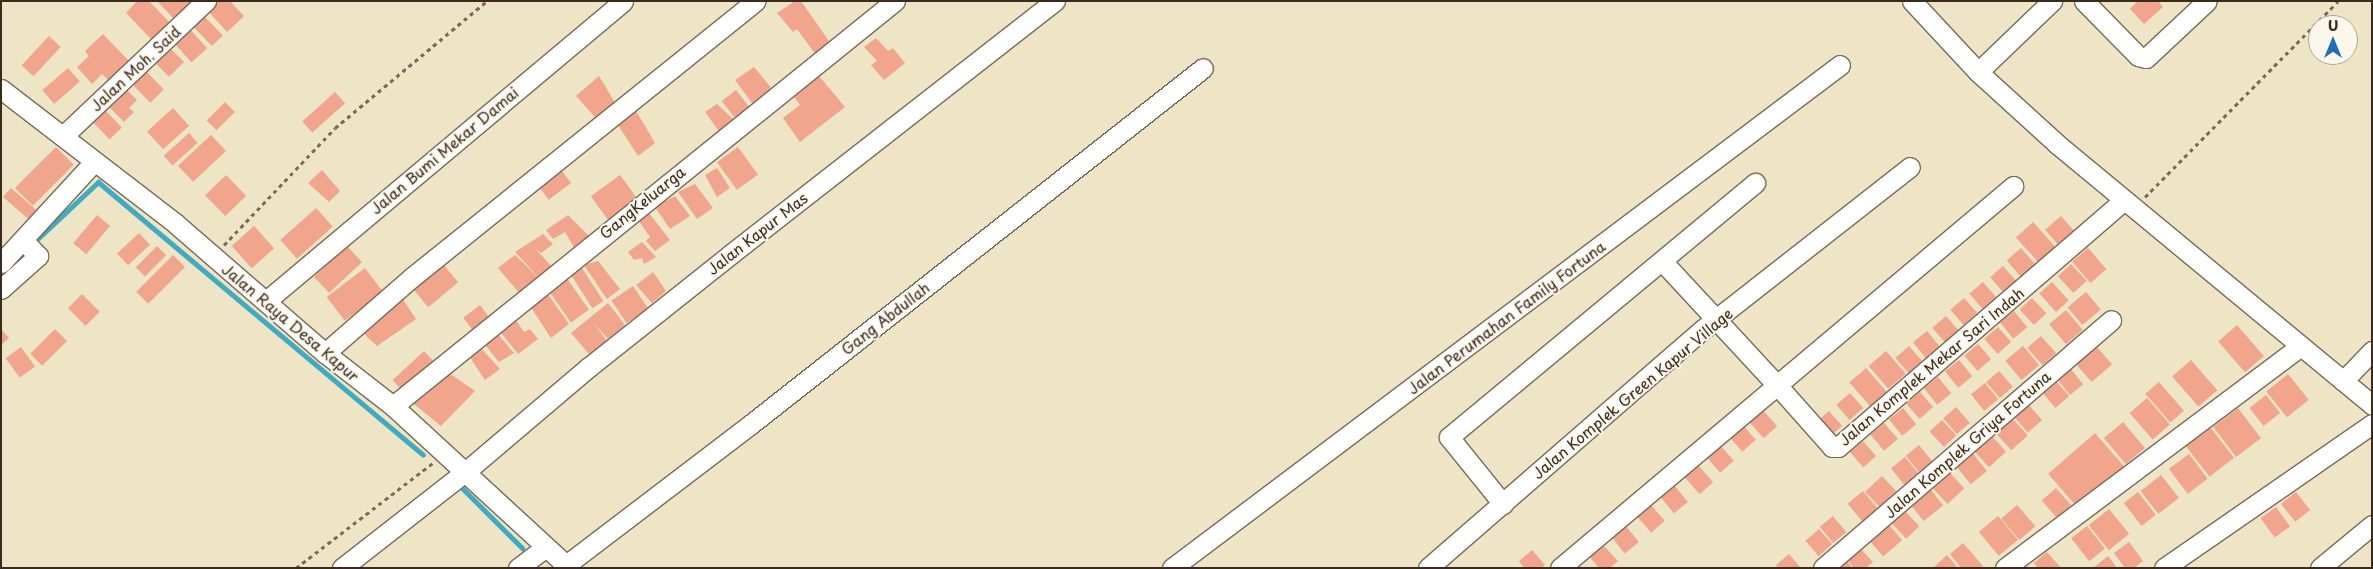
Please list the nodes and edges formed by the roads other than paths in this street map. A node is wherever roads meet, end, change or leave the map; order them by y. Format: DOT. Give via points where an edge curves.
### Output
graph roads {
  1 [pos="206,1"];
  2 [pos="623,1"];
  3 [pos="756,1"];
  4 [pos="895,1"];
  5 [pos="1054,1"];
  6 [pos="1912,1"];
  7 [pos="2052,1"];
  8 [pos="2084,1"];
  9 [pos="2207,1"];
  10 [pos="1840,65"];
  11 [pos="1203,68"];
  12 [pos="1978,72"];
  13 [pos="1,89"];
  14 [pos="63,136"];
  15 [pos="94,162"];
  16 [pos="1910,166"];
  17 [pos="1755,183"];
  18 [pos="2012,186"];
  19 [pos="2129,204"];
  20 [pos="29,246"];
  21 [pos="1662,261"];
  22 [pos="1,263"];
  23 [pos="1,289"];
  24 [pos="266,302"];
  25 [pos="2111,320"];
  26 [pos="1715,321"];
  27 [pos="2301,346"];
  28 [pos="2372,351"];
  29 [pos="325,353"];
  30 [pos="2343,381"];
  31 [pos="1778,385"];
  32 [pos="2372,405"];
  33 [pos="393,406"];
  34 [pos="2372,424"];
  35 [pos="465,472"];
  36 [pos="1503,504"];
  37 [pos="2372,525"];
  38 [pos="545,548"];
  39 [pos="567,566"];
  40 [pos="342,568"];
  41 [pos="518,568"];
  42 [pos="1172,568"];
  43 [pos="1428,568"];
  44 [pos="1560,568"];
  45 [pos="1823,568"];
  46 [pos="2004,568"];
  47 [pos="2164,568"];
  48 [pos="2320,568"];
  1 -- 14 [label="street, Jalan Moh. Said"];
  2 -- 24 [label="street, Jalan Bumi Mekar Damai"];
  3 -- 29 [label="street" via="411,278"];
  4 -- 33 [label="street, GangKeluarga" via="686,166"];
  5 -- 35 [label="street, Jalan Kapur Mas" via="671,301"];
  6 -- 12 [label="street"];
  7 -- 12 [label="street"];
  8 -- 9 [label="street" via="2138,56 2146,58"];
  10 -- 42 [label="street, Jalan Perumahan Family Fortuna"];
  11 -- 39 [label="street, Gang Abdullah"];
  12 -- 19 [label="street"];
  13 -- 14 [label="street, Jalan Raya Desa Kapur"];
  14 -- 15 [label="street, Jalan Raya Desa Kapur"];
  15 -- 20 [label="street"];
  15 -- 24 [label="street, Jalan Raya Desa Kapur"];
  16 -- 26 [label="street, Jalan Komplek Green Kapur Village"];
  17 -- 21 [label="street"];
  18 -- 31 [label="street"];
  19 -- 27 [label="street"];
  19 -- 31 [label="street, Jalan Komplek Mekar Sari Indah" via="1838,447 1832,447"];
  20 -- 22 [label="street"];
  20 -- 23 [label="street" via="38,256"];
  21 -- 26 [label="street, Jalan Komplek Mekar Sari Indah"];
  21 -- 36 [label="street" via="1449,437"];
  24 -- 29 [label="street, Jalan Raya Desa Kapur"];
  25 -- 45 [label="street, Jalan Komplek Griya Fortuna"];
  26 -- 31 [label="street, Jalan Komplek Mekar Sari Indah"];
  26 -- 36 [label="street, Jalan Komplek Green Kapur Village"];
  27 -- 30 [label="street"];
  27 -- 46 [label="street"];
  28 -- 30 [label="street"];
  29 -- 33 [label="street, Jalan Raya Desa Kapur"];
  30 -- 32 [label="street"];
  31 -- 44 [label="street"];
  33 -- 35 [label="street, Jalan Raya Desa Kapur"];
  34 -- 47 [label="street"];
  35 -- 38 [label="street, Jalan Raya Desa Kapur"];
  35 -- 40 [label="street, Jalan Kapur Mas"];
  36 -- 43 [label="street, Jalan Komplek Green Kapur Village"];
  37 -- 48 [label="street"];
  38 -- 39 [label="street, Jalan Raya Desa Kapur"];
  38 -- 41 [label="street"];
}
